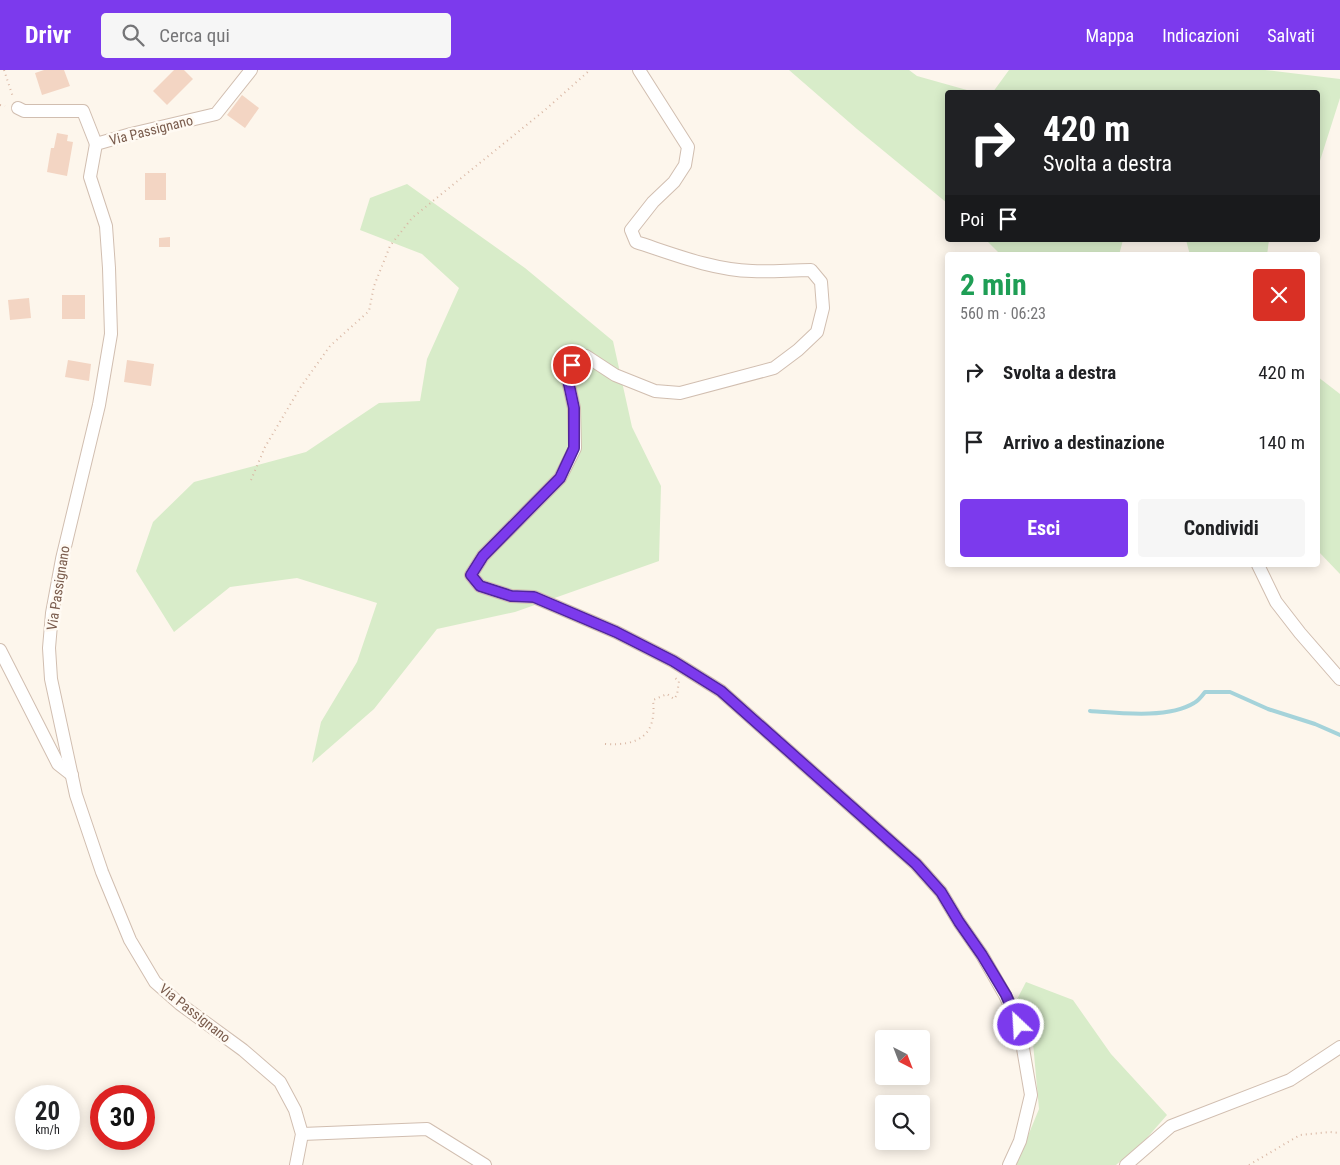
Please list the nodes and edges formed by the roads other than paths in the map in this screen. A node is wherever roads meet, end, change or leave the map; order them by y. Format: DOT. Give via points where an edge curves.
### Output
graph roads {
  1 [pos="251,70"];
  2 [pos="639,70"];
  3 [pos="18,108"];
  4 [pos="96,144"];
  5 [pos="1259,567"];
  6 [pos="0,650"];
  7 [pos="1340,679"];
  8 [pos="72,775"];
  9 [pos="1340,1046"];
  10 [pos="302,1134"];
  11 [pos="296,1165"];
  12 [pos="485,1165"];
  13 [pos="1010,1165"];
  14 [pos="1126,1165"];
  1 -- 4 [label="street, Via Passignano" via="216,114"];
  2 -- 13 [label="street" via="688,147 685,165 674,182 653,202 632,230 636,242 726,268 811,270 821,282 823,308 817,332 774,368 680,394 655,391 615,375 586,356 572,365 568,380 574,408 574,448 560,478 483,556 471,575 480,586 511,596 534,597 616,632 673,661 721,691 916,864 941,892 982,955 1006,995 1019,1025 1030,1095 1020,1141"];
  3 -- 4 [label="street" via="24,111 83,111"];
  4 -- 8 [label="street, Via Passignano" via="90,177 106,226 110,334 99,405 60,568 49,648 51,679"];
  5 -- 7 [label="street" via="1276,602"];
  6 -- 8 [label="street" via="58,764"];
  8 -- 10 [label="street, Via Passignano" via="102,872 130,940 155,982 280,1082 295,1110"];
  9 -- 14 [label="street" via="1290,1080 1171,1126"];
  10 -- 11 [label="street, Via Passignano"];
  10 -- 12 [label="street" via="427,1129"];
}
